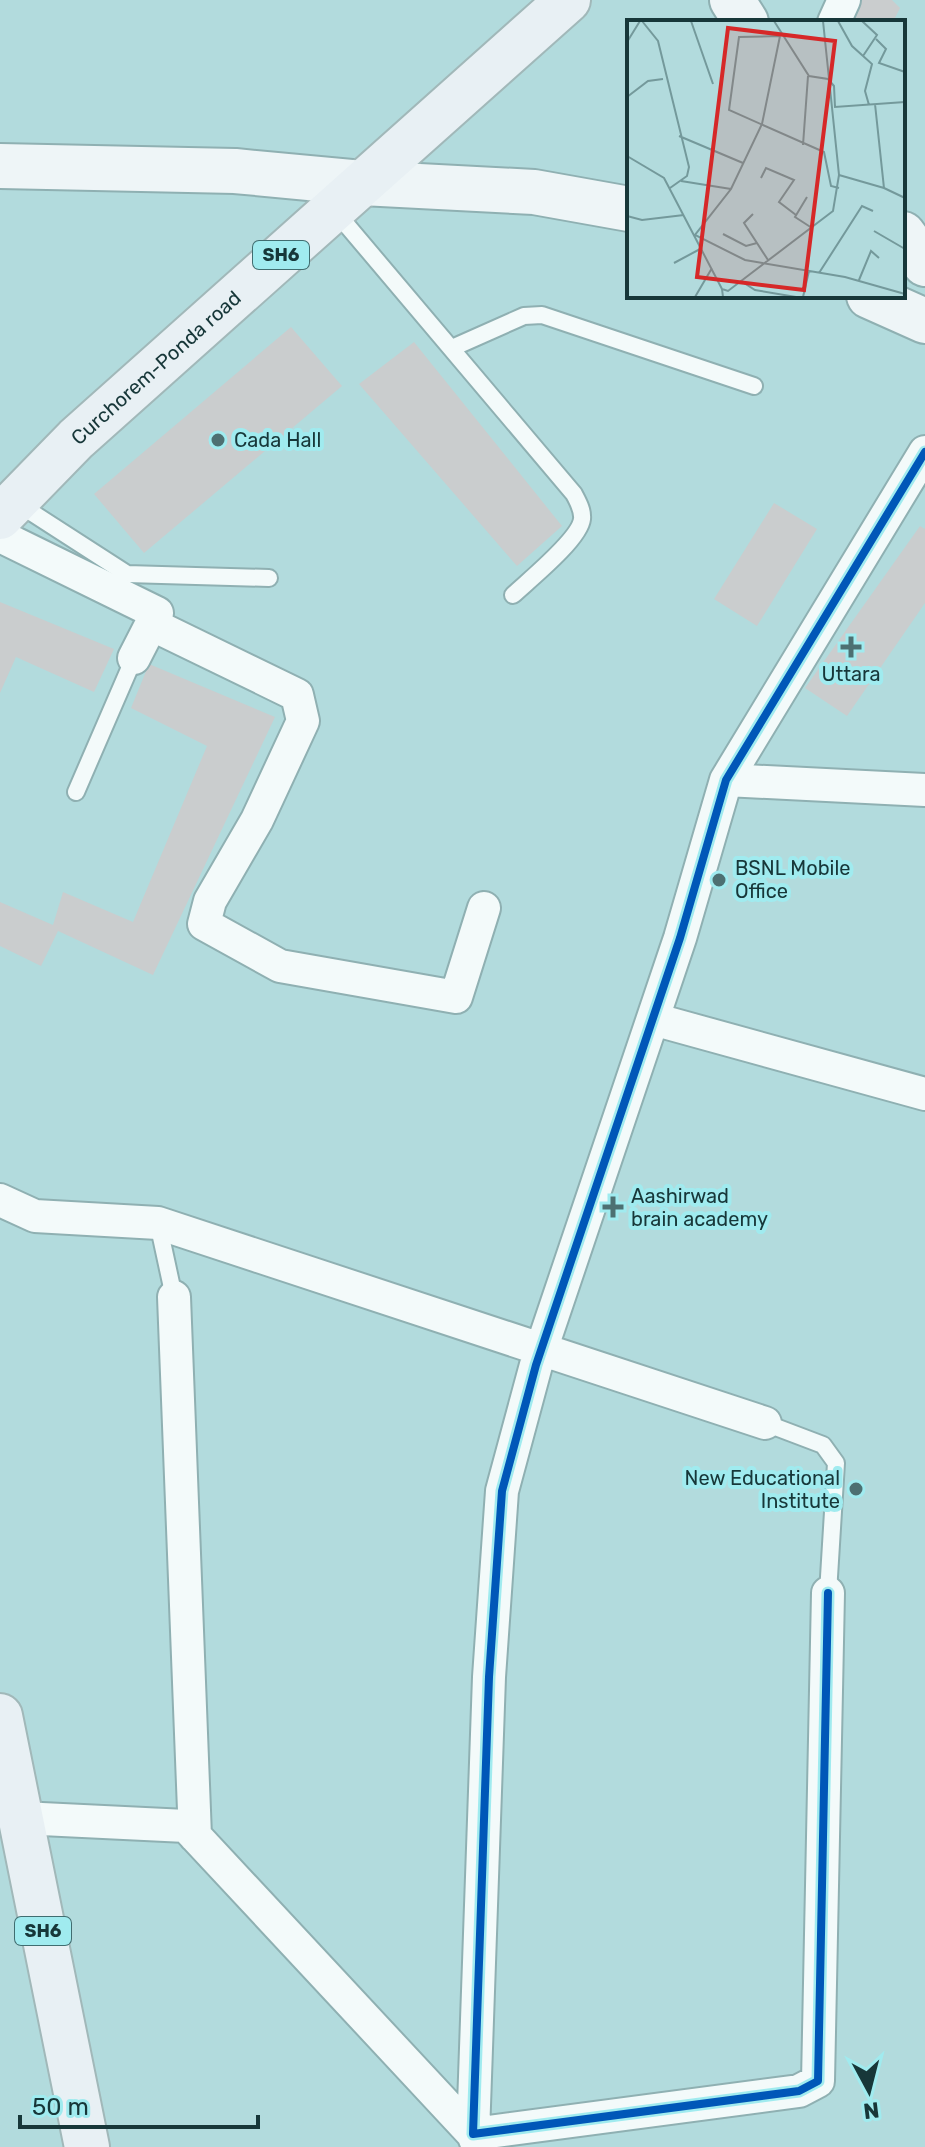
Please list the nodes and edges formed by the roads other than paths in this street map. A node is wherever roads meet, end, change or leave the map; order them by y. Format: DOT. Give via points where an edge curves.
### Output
graph roads {
  1 [pos="732,0"];
  2 [pos="844,0"];
  3 [pos="552,4"];
  4 [pos="745,20"];
  5 [pos="835,20"];
  6 [pos="0,166"];
  7 [pos="347,196"];
  8 [pos="627,209"];
  9 [pos="873,298"];
  10 [pos="925,321"];
  11 [pos="452,348"];
  12 [pos="754,386"];
  13 [pos="925,452"];
  14 [pos="5,518"];
  15 [pos="269,578"];
  16 [pos="513,595"];
  17 [pos="151,624"];
  18 [pos="134,658"];
  19 [pos="726,780"];
  20 [pos="925,790"];
  21 [pos="76,792"];
  22 [pos="484,908"];
  23 [pos="653,1019"];
  24 [pos="925,1094"];
  25 [pos="0,1200"];
  26 [pos="158,1223"];
  27 [pos="174,1297"];
  28 [pos="542,1348"];
  29 [pos="765,1423"];
  30 [pos="828,1593"];
  31 [pos="0,1716"];
  32 [pos="10,1809"];
  33 [pos="195,1836"];
  34 [pos="475,2141"];
  35 [pos="87,2147"];
  1 -- 4 [label="street"];
  2 -- 5 [label="street"];
  3 -- 7 [label="main road, Curchorem-Ponda road / SH6"];
  6 -- 7 [label="street" via="235,171"];
  7 -- 8 [label="street" via="534,192"];
  7 -- 11 [label="lane"];
  7 -- 14 [label="main road, Curchorem-Ponda road / SH6" via="76,439"];
  9 -- 10 [label="street"];
  11 -- 12 [label="lane" via="524,316 542,315"];
  11 -- 16 [label="lane" via="580,506 576,533"];
  13 -- 19 [label="street"];
  14 -- 15 [label="lane" via="127,574"];
  14 -- 17 [label="street" via="157,613"];
  17 -- 18 [label="street"];
  17 -- 22 [label="street" via="297,695 303,721 257,820 210,901 204,924 280,966 456,997"];
  18 -- 21 [label="lane"];
  19 -- 20 [label="street"];
  19 -- 23 [label="street"];
  23 -- 24 [label="street"];
  23 -- 28 [label="street"];
  25 -- 26 [label="street" via="35,1216"];
  26 -- 27 [label="lane"];
  26 -- 28 [label="street"];
  27 -- 33 [label="street"];
  28 -- 29 [label="street"];
  28 -- 34 [label="street" via="502,1491 489,1677"];
  29 -- 30 [label="lane" via="823,1445 836,1463"];
  30 -- 34 [label="street" via="818,2081 799,2091"];
  31 -- 32 [label="main road, SH6"];
  32 -- 33 [label="street" via="186,1826"];
  32 -- 35 [label="main road, SH6"];
  33 -- 34 [label="street"];
}
